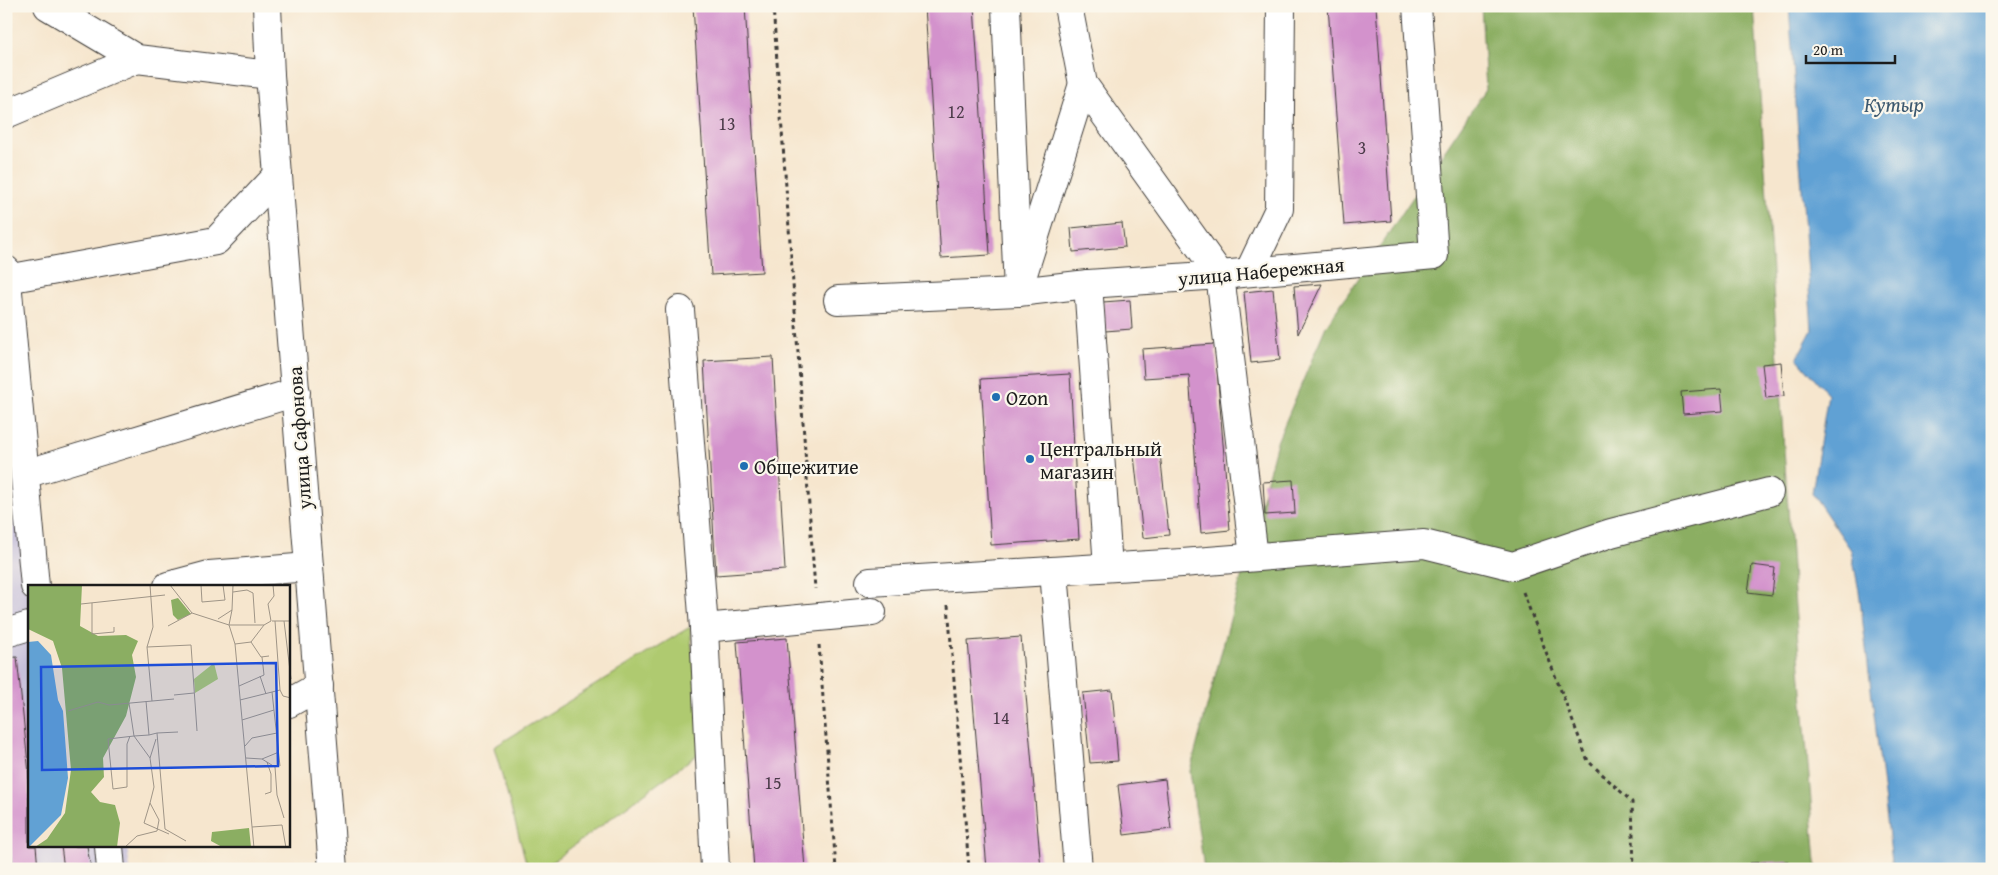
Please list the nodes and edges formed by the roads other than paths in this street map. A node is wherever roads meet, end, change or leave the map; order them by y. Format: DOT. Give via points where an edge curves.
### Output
graph roads {
  1 [pos="48,6"];
  2 [pos="87,6"];
  3 [pos="267,6"];
  4 [pos="1006,6"];
  5 [pos="1068,6"];
  6 [pos="1281,6"];
  7 [pos="1417,6"];
  8 [pos="98,36"];
  9 [pos="137,59"];
  10 [pos="270,75"];
  11 [pos="1083,84"];
  12 [pos="6,114"];
  13 [pos="278,175"];
  14 [pos="1250,272"];
  15 [pos="7,274"];
  16 [pos="1220,275"];
  17 [pos="1088,284"];
  18 [pos="1018,292"];
  19 [pos="838,300"];
  20 [pos="680,310"];
  21 [pos="296,392"];
  22 [pos="25,474"];
  23 [pos="1769,492"];
  24 [pos="1254,557"];
  25 [pos="309,567"];
  26 [pos="1108,567"];
  27 [pos="1054,571"];
  28 [pos="870,582"];
  29 [pos="35,585"];
  30 [pos="172,585"];
  31 [pos="872,612"];
  32 [pos="28,626"];
  33 [pos="704,628"];
  34 [pos="6,632"];
  35 [pos="319,686"];
  36 [pos="290,702"];
  37 [pos="109,848"];
  38 [pos="111,869"];
  39 [pos="333,869"];
  40 [pos="715,869"];
  41 [pos="1078,869"];
  1 -- 8 [label="street"];
  2 -- 8 [label="street"];
  3 -- 10 [label="street, улица Сафонова"];
  4 -- 18 [label="street"];
  5 -- 11 [label="street"];
  6 -- 14 [label="street" via="1279,209"];
  7 -- 14 [label="street, улица Набережная" via="1434,256"];
  8 -- 9 [label="street"];
  9 -- 10 [label="street"];
  9 -- 12 [label="street"];
  10 -- 13 [label="street, улица Сафонова"];
  11 -- 16 [label="street"];
  11 -- 18 [label="street"];
  13 -- 15 [label="street" via="216,241"];
  13 -- 21 [label="street, улица Сафонова"];
  14 -- 16 [label="street, улица Набережная"];
  15 -- 22 [label="street"];
  16 -- 17 [label="street, улица Набережная"];
  16 -- 24 [label="street"];
  17 -- 18 [label="street, улица Набережная"];
  17 -- 26 [label="street"];
  18 -- 19 [label="street, улица Набережная"];
  20 -- 33 [label="street"];
  21 -- 22 [label="street"];
  21 -- 25 [label="street, улица Сафонова"];
  22 -- 29 [label="street"];
  23 -- 24 [label="street" via="1611,533 1513,566 1424,544"];
  24 -- 26 [label="street"];
  25 -- 30 [label="street" via="208,575"];
  25 -- 35 [label="street, улица Сафонова"];
  26 -- 27 [label="street"];
  27 -- 28 [label="street"];
  27 -- 41 [label="street"];
  31 -- 33 [label="street"];
  32 -- 34 [label="street"];
  33 -- 40 [label="street"];
  35 -- 36 [label="street"];
  35 -- 39 [label="street, улица Сафонова"];
  37 -- 38 [label="street"];
}
